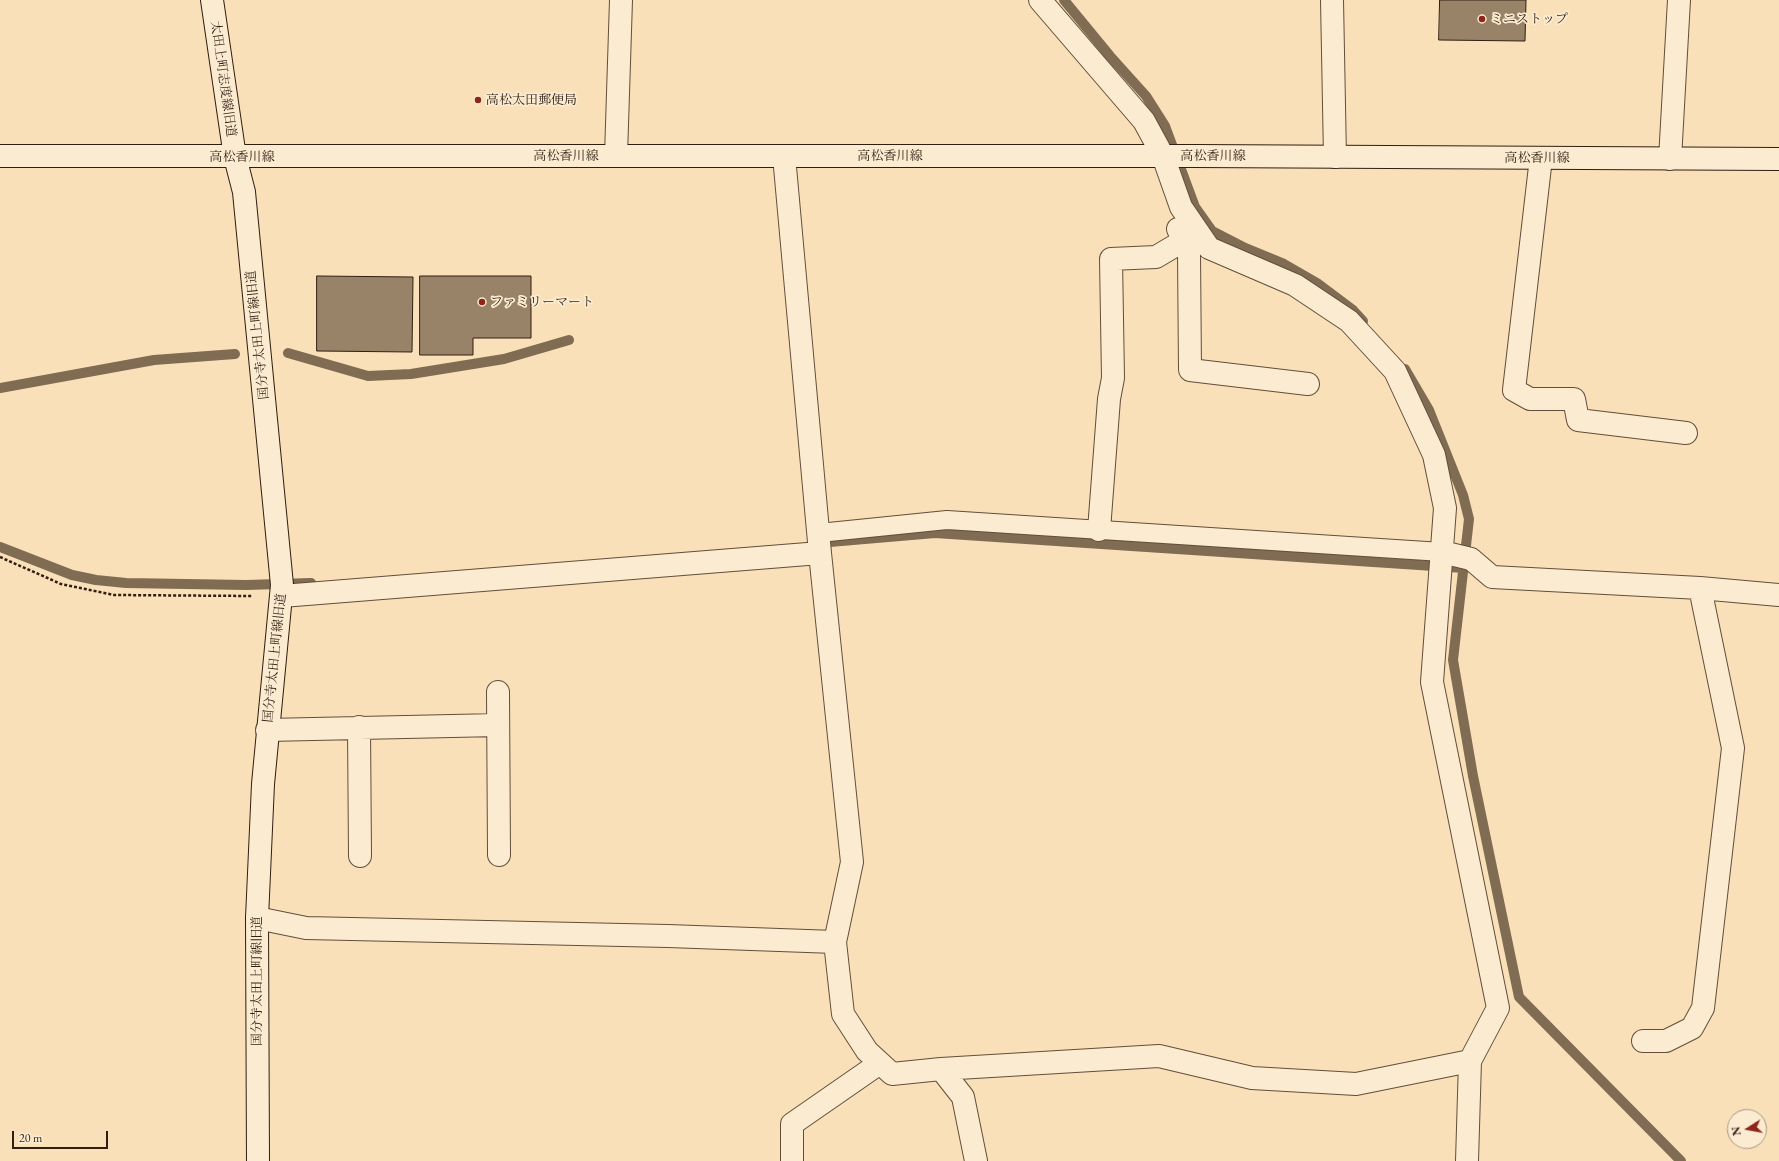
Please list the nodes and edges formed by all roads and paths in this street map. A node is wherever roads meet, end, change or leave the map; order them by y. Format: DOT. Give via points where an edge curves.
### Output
graph roads {
  1 [pos="212,0"];
  2 [pos="621,0"];
  3 [pos="1040,0"];
  4 [pos="1332,0"];
  5 [pos="1679,0"];
  6 [pos="0,156"];
  7 [pos="616,156"];
  8 [pos="784,156"];
  9 [pos="1160,156"];
  10 [pos="235,157"];
  11 [pos="1335,157"];
  12 [pos="1541,158"];
  13 [pos="1670,158"];
  14 [pos="1779,159"];
  15 [pos="1183,241"];
  16 [pos="1308,384"];
  17 [pos="1686,433"];
  18 [pos="1099,530"];
  19 [pos="819,543"];
  20 [pos="0,557"];
  21 [pos="1450,561"];
  22 [pos="281,586"];
  23 [pos="1700,588"];
  24 [pos="1779,594"];
  25 [pos="498,692"];
  26 [pos="498,725"];
  27 [pos="359,727"];
  28 [pos="267,730"];
  29 [pos="499,855"];
  30 [pos="360,856"];
  31 [pos="257,918"];
  32 [pos="835,942"];
  33 [pos="1643,1041"];
  34 [pos="1470,1061"];
  35 [pos="880,1063"];
  36 [pos="941,1069"];
  37 [pos="258,1161"];
  38 [pos="792,1161"];
  39 [pos="976,1161"];
  40 [pos="1467,1161"];
  1 -- 10 [label="street, 太田上町志度線旧道"];
  2 -- 7 [label="street"];
  3 -- 9 [label="street" via="1144,121"];
  4 -- 11 [label="street"];
  5 -- 13 [label="street"];
  6 -- 10 [label="street, 高松香川線"];
  7 -- 8 [label="street, 高松香川線"];
  7 -- 10 [label="street, 高松香川線"];
  8 -- 9 [label="street, 高松香川線"];
  8 -- 19 [label="street"];
  9 -- 11 [label="street, 高松香川線"];
  9 -- 15 [label="street"];
  9 -- 21 [label="street" via="1181,207 1209,248 1295,285 1349,321 1395,371 1434,455 1445,508"];
  10 -- 22 [label="street, 国分寺太田上町線旧道" via="244,192"];
  11 -- 12 [label="street, 高松香川線"];
  12 -- 13 [label="street, 高松香川線"];
  12 -- 17 [label="street" via="1514,390 1530,399 1574,399 1578,420"];
  13 -- 14 [label="street, 高松香川線"];
  15 -- 16 [label="street" via="1189,253 1190,370"];
  15 -- 18 [label="street" via="1156,257 1111,258 1113,378 1109,399"];
  18 -- 19 [label="lane" via="947,520"];
  18 -- 21 [label="lane"];
  19 -- 22 [label="street"];
  19 -- 32 [label="street" via="852,862"];
  20 -- 22 [label="path" via="61,584 114,596"];
  21 -- 23 [label="street" via="1492,576"];
  21 -- 34 [label="street" via="1432,682 1498,1008"];
  22 -- 28 [label="street, 国分寺太田上町線旧道"];
  23 -- 24 [label="street"];
  23 -- 33 [label="street" via="1733,748 1703,1008 1692,1028 1666,1041"];
  25 -- 26 [label="street"];
  26 -- 27 [label="street"];
  26 -- 29 [label="street"];
  27 -- 28 [label="street"];
  27 -- 30 [label="street"];
  28 -- 31 [label="street, 国分寺太田上町線旧道"];
  31 -- 32 [label="street" via="306,928"];
  31 -- 37 [label="street, 国分寺太田上町線旧道"];
  32 -- 35 [label="street" via="843,1014 868,1051"];
  34 -- 36 [label="street" via="1356,1084 1252,1078 1159,1056"];
  34 -- 40 [label="street"];
  35 -- 36 [label="street" via="892,1074"];
  35 -- 38 [label="street" via="792,1124"];
  36 -- 39 [label="street" via="963,1097"];
}
